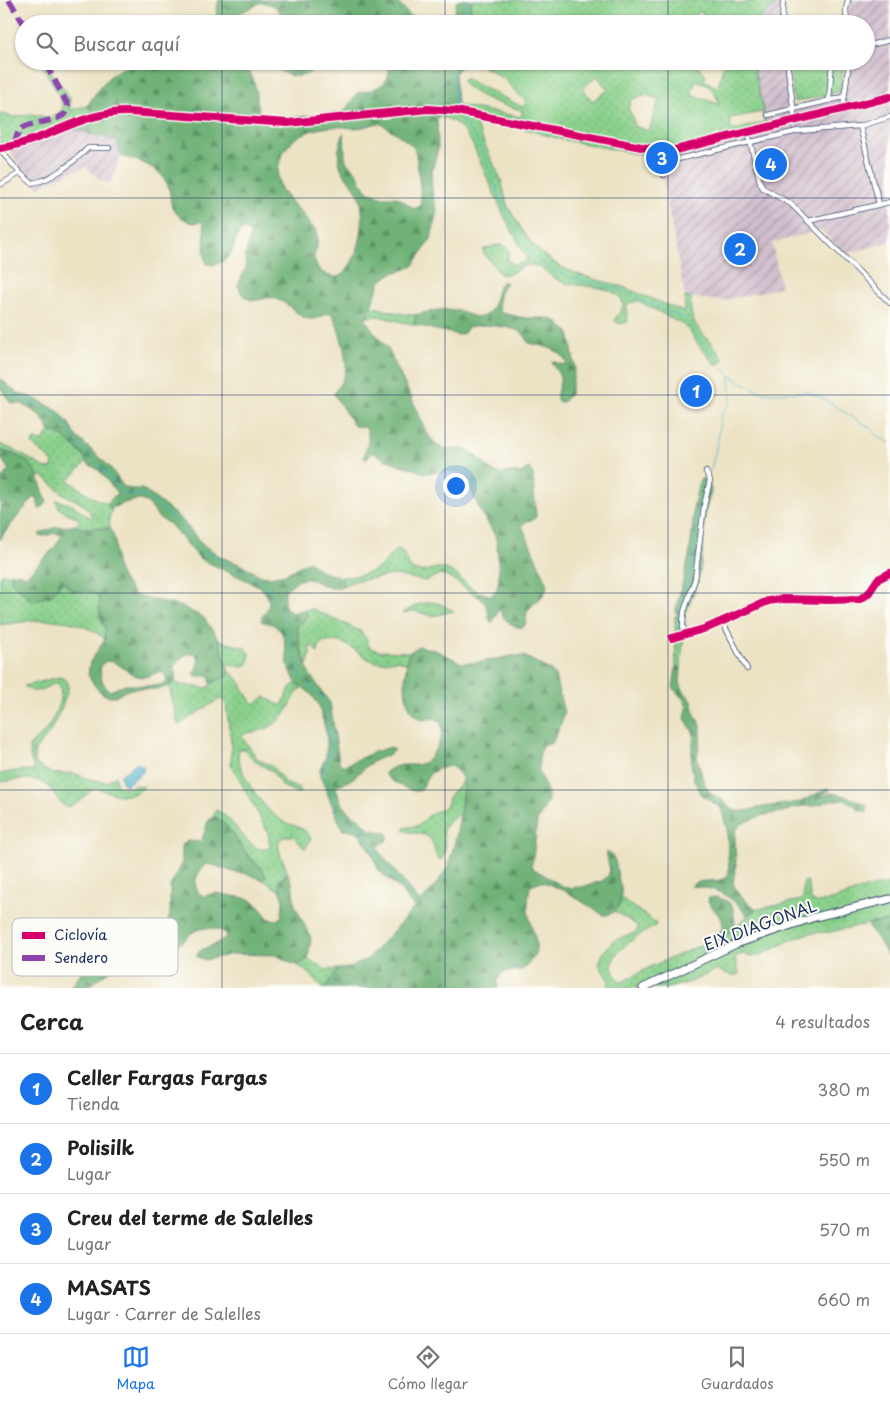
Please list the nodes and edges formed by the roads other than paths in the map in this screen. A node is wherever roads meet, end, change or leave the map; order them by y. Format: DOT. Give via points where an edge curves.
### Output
graph roads {
  1 [pos="783,0"];
  2 [pos="848,0"];
  3 [pos="782,15"];
  4 [pos="846,15"];
  5 [pos="890,40"];
  6 [pos="875,44"];
  7 [pos="787,70"];
  8 [pos="831,70"];
  9 [pos="847,70"];
  10 [pos="844,97"];
  11 [pos="890,98"];
  12 [pos="829,101"];
  13 [pos="843,108"];
  14 [pos="794,110"];
  15 [pos="768,115"];
  16 [pos="890,117"];
  17 [pos="795,120"];
  18 [pos="860,126"];
  19 [pos="748,133"];
  20 [pos="751,143"];
  21 [pos="8,146"];
  22 [pos="741,146"];
  23 [pos="109,148"];
  24 [pos="0,149"];
  25 [pos="738,152"];
  26 [pos="9,159"];
  27 [pos="20,172"];
  28 [pos="664,175"];
  29 [pos="0,185"];
  30 [pos="890,202"];
  31 [pos="879,204"];
  32 [pos="808,221"];
  33 [pos="890,303"];
  34 [pos="706,472"];
  35 [pos="890,573"];
  36 [pos="722,622"];
  37 [pos="684,634"];
  38 [pos="672,638"];
  39 [pos="747,669"];
  40 [pos="890,899"];
  41 [pos="644,988"];
  1 -- 3 [label="street"];
  2 -- 4 [label="street"];
  5 -- 6 [label="street"];
  7 -- 14 [label="street"];
  8 -- 12 [label="street"];
  9 -- 10 [label="street"];
  10 -- 12 [label="street"];
  10 -- 13 [label="street"];
  11 -- 13 [label="street"];
  12 -- 14 [label="street"];
  13 -- 17 [label="street"];
  14 -- 15 [label="street"];
  14 -- 17 [label="street"];
  16 -- 18 [label="street"];
  17 -- 19 [label="street"];
  18 -- 20 [label="street" via="798,131"];
  18 -- 31 [label="street"];
  19 -- 20 [label="street"];
  19 -- 21 [label="street" via="662,151 442,109 288,123 114,112 90,117"];
  20 -- 22 [label="street"];
  20 -- 32 [label="street" via="763,188 791,204"];
  21 -- 24 [label="street"];
  21 -- 26 [label="street"];
  22 -- 25 [label="street"];
  22 -- 28 [label="street" via="669,161 663,168"];
  23 -- 27 [label="street" via="88,148 74,162 39,182 32,183"];
  24 -- 26 [label="street"];
  26 -- 27 [label="street"];
  27 -- 29 [label="street"];
  30 -- 31 [label="street"];
  31 -- 32 [label="street"];
  32 -- 33 [label="street"];
  34 -- 37 [label="street" via="710,480 695,579 684,612"];
  35 -- 36 [label="street" via="860,598 783,598"];
  36 -- 37 [label="street"];
  36 -- 39 [label="street"];
  37 -- 38 [label="street"];
  40 -- 41 [label="highway, EIX DIAGONAL" via="815,917 751,938"];
}
